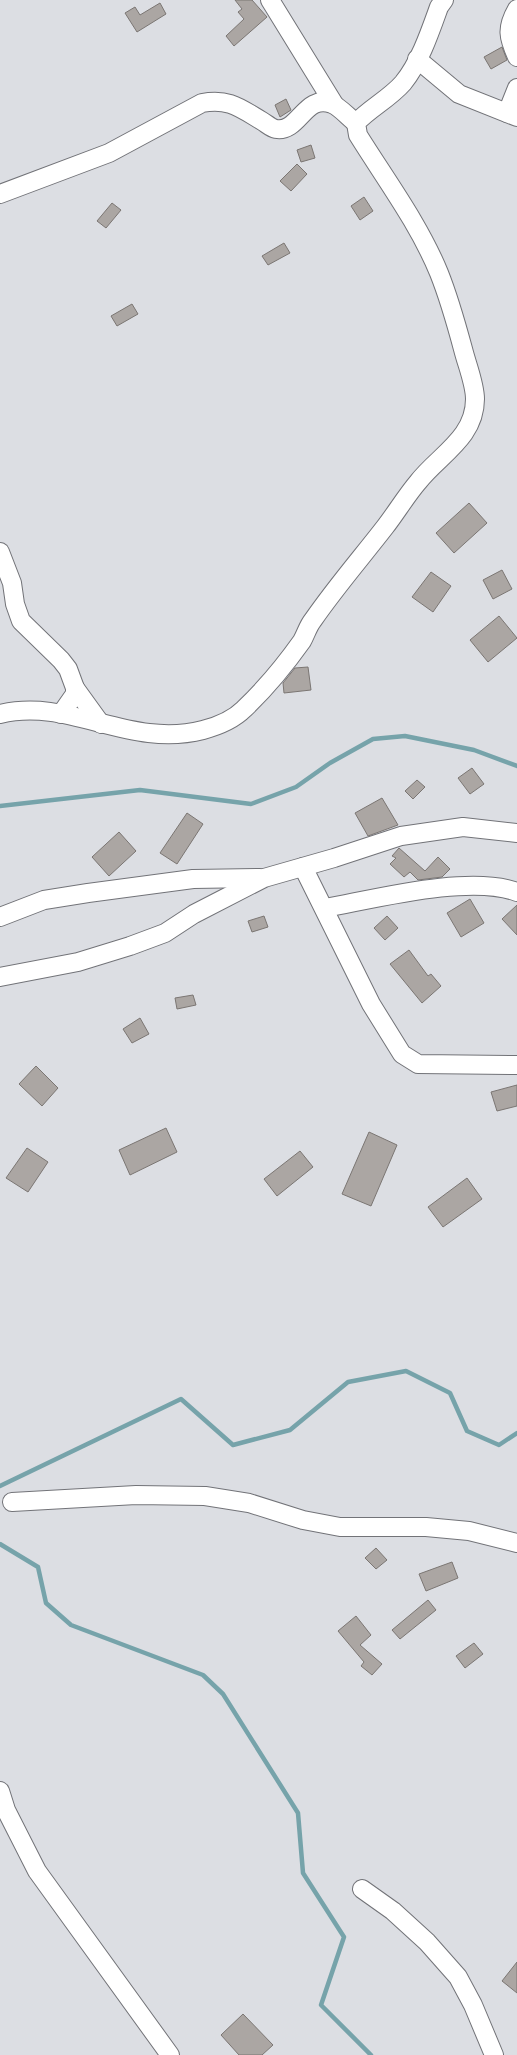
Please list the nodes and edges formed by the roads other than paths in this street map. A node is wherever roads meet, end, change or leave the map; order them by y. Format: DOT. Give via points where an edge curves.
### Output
graph roads {
  1 [pos="270,0"];
  2 [pos="444,0"];
  3 [pos="517,9"];
  4 [pos="517,57"];
  5 [pos="418,59"];
  6 [pos="517,88"];
  7 [pos="334,104"];
  8 [pos="512,115"];
  9 [pos="356,123"];
  10 [pos="0,194"];
  11 [pos="0,552"];
  12 [pos="75,688"];
  13 [pos="0,714"];
  14 [pos="61,714"];
  15 [pos="101,724"];
  16 [pos="517,833"];
  17 [pos="303,867"];
  18 [pos="264,878"];
  19 [pos="517,892"];
  20 [pos="325,908"];
  21 [pos="0,917"];
  22 [pos="0,977"];
  23 [pos="517,1065"];
  24 [pos="12,1502"];
  25 [pos="514,1545"];
  26 [pos="0,1791"];
  27 [pos="362,1889"];
  28 [pos="170,2055"];
  29 [pos="494,2055"];
  1 -- 7 [label="street"];
  2 -- 5 [label="street"];
  3 -- 4 [label="street" via="508,27"];
  5 -- 8 [label="street" via="459,94"];
  5 -- 9 [label="street" via="404,82"];
  6 -- 8 [label="street"];
  7 -- 9 [label="street"];
  7 -- 10 [label="street" via="320,102 309,106 291,123 273,129 229,102 202,103 109,153"];
  9 -- 15 [label="street" via="358,136 425,244 448,296 475,399 469,426 464,436 418,481 326,602 297,647 243,711 225,723 175,734 147,734"];
  11 -- 12 [label="street" via="21,621 61,660"];
  12 -- 14 [label="street"];
  12 -- 15 [label="street"];
  13 -- 14 [label="street" via="18,709 40,709"];
  14 -- 15 [label="street"];
  16 -- 17 [label="street" via="463,827 401,836"];
  17 -- 18 [label="street"];
  17 -- 20 [label="street"];
  18 -- 21 [label="street" via="192,879 88,893 44,900"];
  18 -- 22 [label="street" via="194,914 165,933 78,962"];
  19 -- 20 [label="street" via="485,886 452,886"];
  20 -- 23 [label="street" via="371,1004 402,1054 418,1064"];
  24 -- 25 [label="street" via="136,1495 205,1496 249,1503 303,1520 340,1527 426,1527 470,1531"];
  26 -- 28 [label="street" via="6,1810 37,1871"];
  27 -- 29 [label="street" via="393,1911 427,1942 458,1977"];
}
